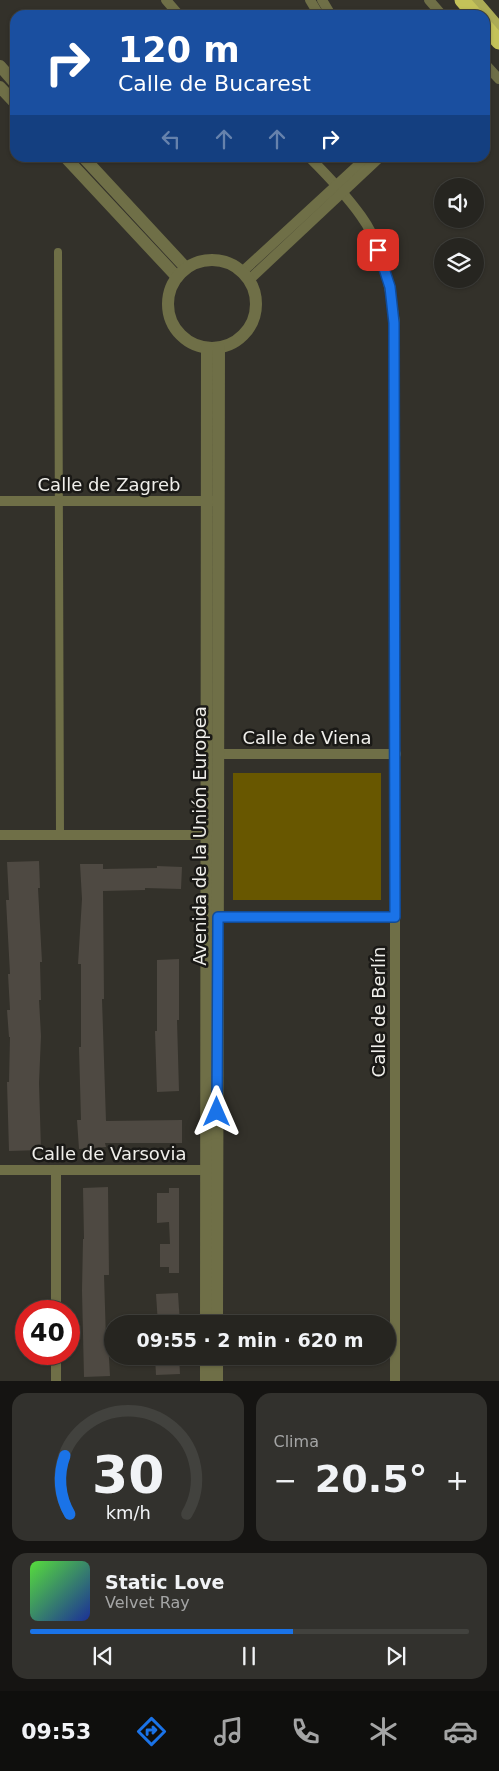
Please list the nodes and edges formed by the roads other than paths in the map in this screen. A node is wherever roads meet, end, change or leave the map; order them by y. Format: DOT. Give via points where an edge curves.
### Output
graph roads {
  1 [pos="166,0"];
  2 [pos="429,0"];
  3 [pos="462,0"];
  4 [pos="475,0"];
  5 [pos="175,10"];
  6 [pos="438,10"];
  7 [pos="471,10"];
  8 [pos="484,10"];
  9 [pos="490,18"];
  10 [pos="499,28"];
  11 [pos="490,32"];
  12 [pos="499,42"];
  13 [pos="0,66"];
  14 [pos="490,69"];
  15 [pos="10,77"];
  16 [pos="499,79"];
  17 [pos="0,87"];
  18 [pos="10,98"];
  19 [pos="70,162"];
  20 [pos="88,162"];
  21 [pos="314,162"];
  22 [pos="363,162"];
  23 [pos="374,162"];
  24 [pos="339,189"];
  25 [pos="58,252"];
  26 [pos="186,268"];
  27 [pos="245,276"];
  28 [pos="177,277"];
  29 [pos="213,348"];
  30 [pos="0,501"];
  31 [pos="58,501"];
  32 [pos="213,501"];
  33 [pos="218,754"];
  34 [pos="396,754"];
  35 [pos="0,835"];
  36 [pos="60,835"];
  37 [pos="212,835"];
  38 [pos="218,917"];
  39 [pos="395,917"];
  40 [pos="0,1170"];
  41 [pos="56,1170"];
  42 [pos="212,1170"];
  43 [pos="56,1300"];
  44 [pos="206,1315"];
  45 [pos="217,1315"];
  46 [pos="56,1365"];
  47 [pos="206,1365"];
  48 [pos="217,1365"];
  49 [pos="56,1381"];
  50 [pos="206,1381"];
  51 [pos="217,1381"];
  52 [pos="395,1381"];
  1 -- 5 [label="street"];
  2 -- 6 [label="street"];
  3 -- 7 [label="highway"];
  4 -- 8 [label="main road"];
  9 -- 10 [label="main road"];
  11 -- 12 [label="highway"];
  13 -- 15 [label="street"];
  14 -- 16 [label="street"];
  17 -- 18 [label="street"];
  19 -- 28 [label="street"];
  20 -- 26 [label="street"];
  21 -- 24 [label="street, Calle de Berlín"];
  22 -- 24 [label="street"];
  23 -- 24 [label="street"];
  24 -- 27 [label="street"];
  24 -- 34 [label="street, Calle de Berlín" via="362,217 378,250 390,287 394,323"];
  25 -- 31 [label="street"];
  26 -- 27 [label="street" via="206,260 221,260 234,265"];
  26 -- 28 [label="street"];
  27 -- 29 [label="street" via="253,287 255,317 238,340"];
  28 -- 29 [label="street" via="168,298 173,326 195,345"];
  29 -- 32 [label="street, Avenida de la Unión Europea"];
  30 -- 31 [label="street, Calle de Zagreb"];
  31 -- 32 [label="street, Calle de Zagreb"];
  31 -- 36 [label="street"];
  32 -- 33 [label="street, Avenida de la Unión Europea"];
  32 -- 37 [label="street, Avenida de la Unión Europea"];
  33 -- 34 [label="street, Calle de Viena"];
  33 -- 37 [label="street, Avenida de la Unión Europea"];
  34 -- 39 [label="street, Calle de Berlín"];
  35 -- 36 [label="street"];
  36 -- 37 [label="street"];
  37 -- 38 [label="street, Avenida de la Unión Europea"];
  37 -- 42 [label="street, Avenida de la Unión Europea"];
  38 -- 39 [label="street"];
  38 -- 42 [label="street, Avenida de la Unión Europea"];
  39 -- 52 [label="street, Calle de Berlín"];
  40 -- 41 [label="street, Calle de Varsovia"];
  41 -- 42 [label="street, Calle de Varsovia"];
  41 -- 43 [label="street"];
  42 -- 44 [label="street, Avenida de la Unión Europea"];
  42 -- 45 [label="street, Avenida de la Unión Europea"];
  46 -- 49 [label="street"];
  47 -- 50 [label="street"];
  48 -- 51 [label="street"];
}
